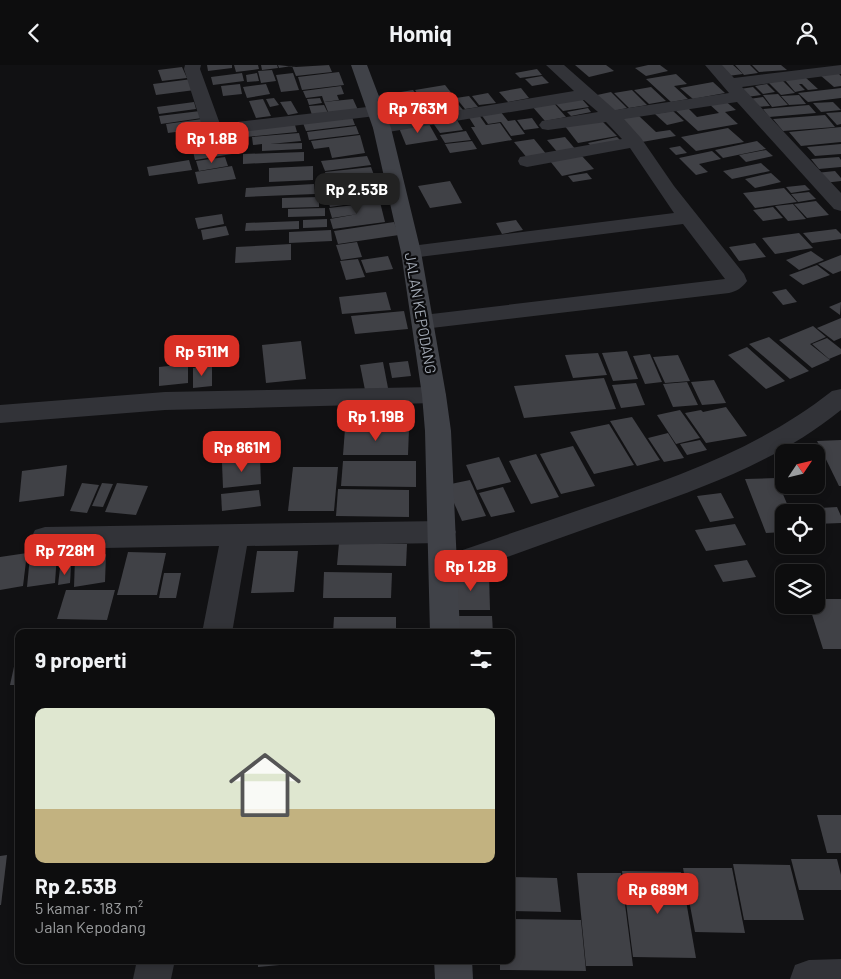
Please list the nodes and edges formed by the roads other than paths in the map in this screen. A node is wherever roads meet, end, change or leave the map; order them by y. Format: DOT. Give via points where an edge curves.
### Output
graph roads {
  1 [pos="193,65"];
  2 [pos="359,65"];
  3 [pos="554,65"];
  4 [pos="713,65"];
  5 [pos="841,69"];
  6 [pos="736,90"];
  7 [pos="587,94"];
  8 [pos="611,116"];
  9 [pos="379,119"];
  10 [pos="548,125"];
  11 [pos="635,142"];
  12 [pos="527,161"];
  13 [pos="841,205"];
  14 [pos="689,217"];
  15 [pos="411,251"];
  16 [pos="423,322"];
  17 [pos="434,395"];
  18 [pos="841,397"];
  19 [pos="0,414"];
  20 [pos="442,532"];
  21 [pos="235,535"];
  22 [pos="45,538"];
  23 [pos="443,568"];
  24 [pos="218,629"];
  25 [pos="445,629"];
  26 [pos="155,964"];
  27 [pos="453,964"];
  28 [pos="841,978"];
  29 [pos="152,979"];
  30 [pos="454,979"];
  31 [pos="809,979"];
  1 -- 9 [label="street" via="211,126 216,130"];
  2 -- 9 [label="street, JALAN KEPODANG"];
  3 -- 7 [label="street"];
  4 -- 6 [label="street"];
  5 -- 6 [label="street"];
  6 -- 8 [label="street"];
  6 -- 13 [label="street"];
  7 -- 8 [label="street"];
  7 -- 9 [label="street"];
  8 -- 10 [label="street"];
  8 -- 11 [label="street"];
  9 -- 15 [label="street, JALAN KEPODANG"];
  11 -- 12 [label="street"];
  11 -- 14 [label="street" via="667,191"];
  14 -- 15 [label="street"];
  14 -- 16 [label="street" via="736,279 733,285"];
  15 -- 16 [label="street, JALAN KEPODANG"];
  16 -- 17 [label="street, JALAN KEPODANG"];
  17 -- 19 [label="street" via="165,401"];
  17 -- 20 [label="street, JALAN KEPODANG"];
  18 -- 23 [label="street" via="791,436 739,462"];
  20 -- 21 [label="street"];
  20 -- 23 [label="street, JALAN KEPODANG"];
  21 -- 22 [label="street"];
  21 -- 24 [label="street"];
  23 -- 25 [label="street, JALAN KEPODANG"];
  26 -- 29 [label="street"];
  27 -- 30 [label="street"];
  28 -- 31 [label="street"];
}
